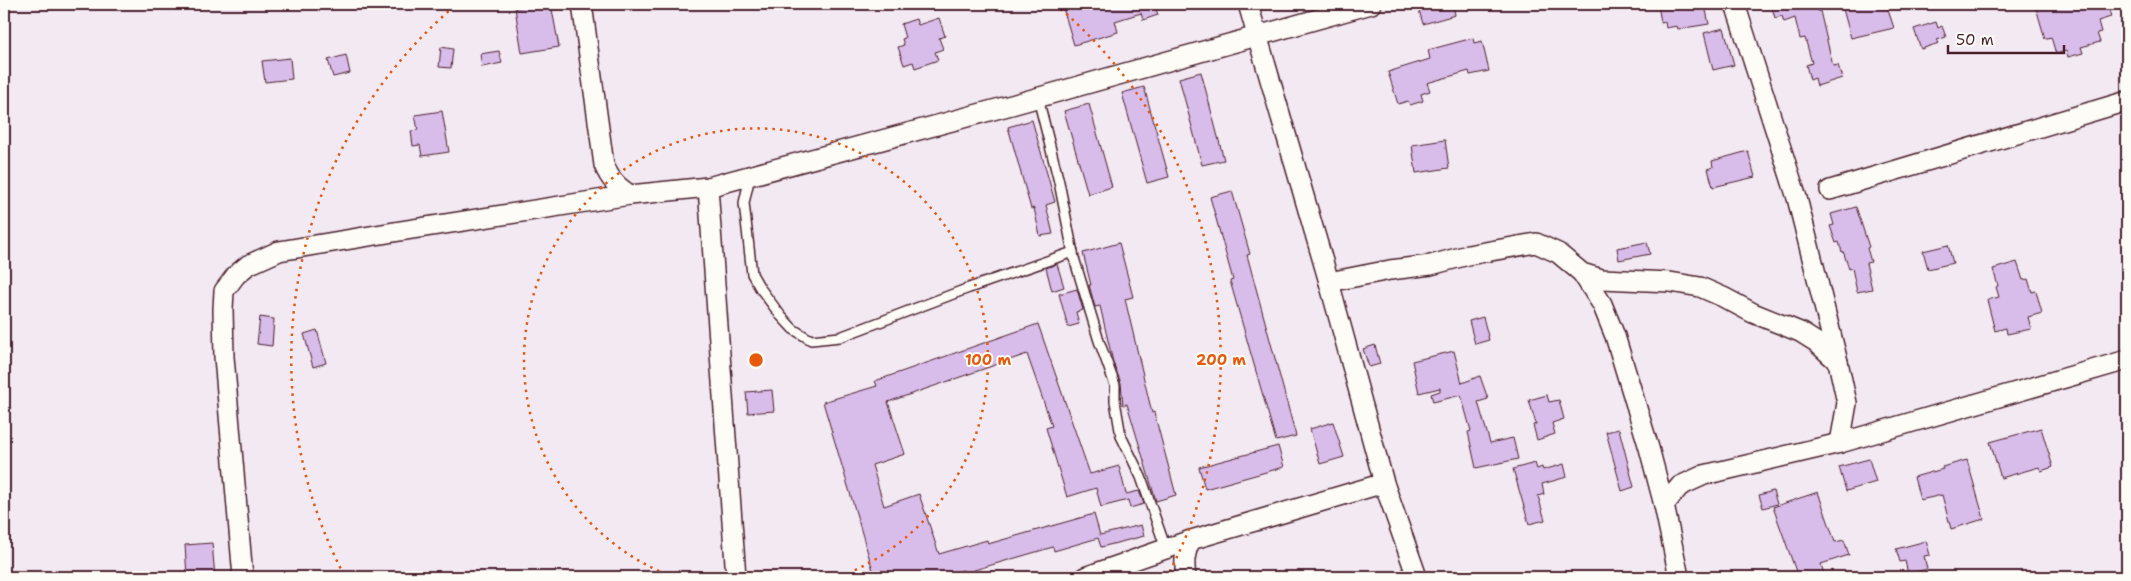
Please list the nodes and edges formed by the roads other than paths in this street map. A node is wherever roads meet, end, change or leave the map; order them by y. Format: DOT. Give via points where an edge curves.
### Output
graph roads {
  1 [pos="582,4"];
  2 [pos="1248,4"];
  3 [pos="1371,4"];
  4 [pos="1735,4"];
  5 [pos="1256,36"];
  6 [pos="1038,98"];
  7 [pos="2127,101"];
  8 [pos="750,176"];
  9 [pos="708,186"];
  10 [pos="1830,190"];
  11 [pos="630,195"];
  12 [pos="1073,252"];
  13 [pos="1582,273"];
  14 [pos="1329,282"];
  15 [pos="2127,360"];
  16 [pos="1838,362"];
  17 [pos="1840,443"];
  18 [pos="1384,483"];
  19 [pos="1664,505"];
  20 [pos="1191,540"];
  21 [pos="1166,549"];
  22 [pos="243,577"];
  23 [pos="736,577"];
  24 [pos="1086,577"];
  25 [pos="1186,577"];
  26 [pos="1417,577"];
  27 [pos="1679,577"];
  1 -- 11 [label="street" via="604,165 609,177"];
  2 -- 5 [label="street"];
  3 -- 5 [label="street"];
  4 -- 16 [label="street" via="1797,198"];
  5 -- 6 [label="street"];
  5 -- 14 [label="street"];
  6 -- 8 [label="street"];
  6 -- 12 [label="lane"];
  7 -- 10 [label="street"];
  8 -- 9 [label="street"];
  8 -- 12 [label="lane" via="744,203 752,274 781,316 794,330 811,340 840,337"];
  9 -- 11 [label="street"];
  9 -- 23 [label="street"];
  11 -- 22 [label="street" via="279,251 248,265 236,275 224,292 224,357"];
  12 -- 21 [label="lane" via="1115,385 1121,436 1141,477"];
  13 -- 14 [label="street" via="1558,253 1536,244"];
  13 -- 16 [label="street" via="1602,279 1670,282 1700,287 1800,332"];
  13 -- 19 [label="street" via="1602,304 1615,336"];
  14 -- 18 [label="street"];
  15 -- 17 [label="street"];
  16 -- 17 [label="street" via="1847,403"];
  17 -- 19 [label="street" via="1704,475 1680,486"];
  18 -- 20 [label="street"];
  18 -- 26 [label="street"];
  19 -- 27 [label="street"];
  20 -- 21 [label="street"];
  20 -- 25 [label="street" via="1184,561"];
  21 -- 24 [label="street"];
}
